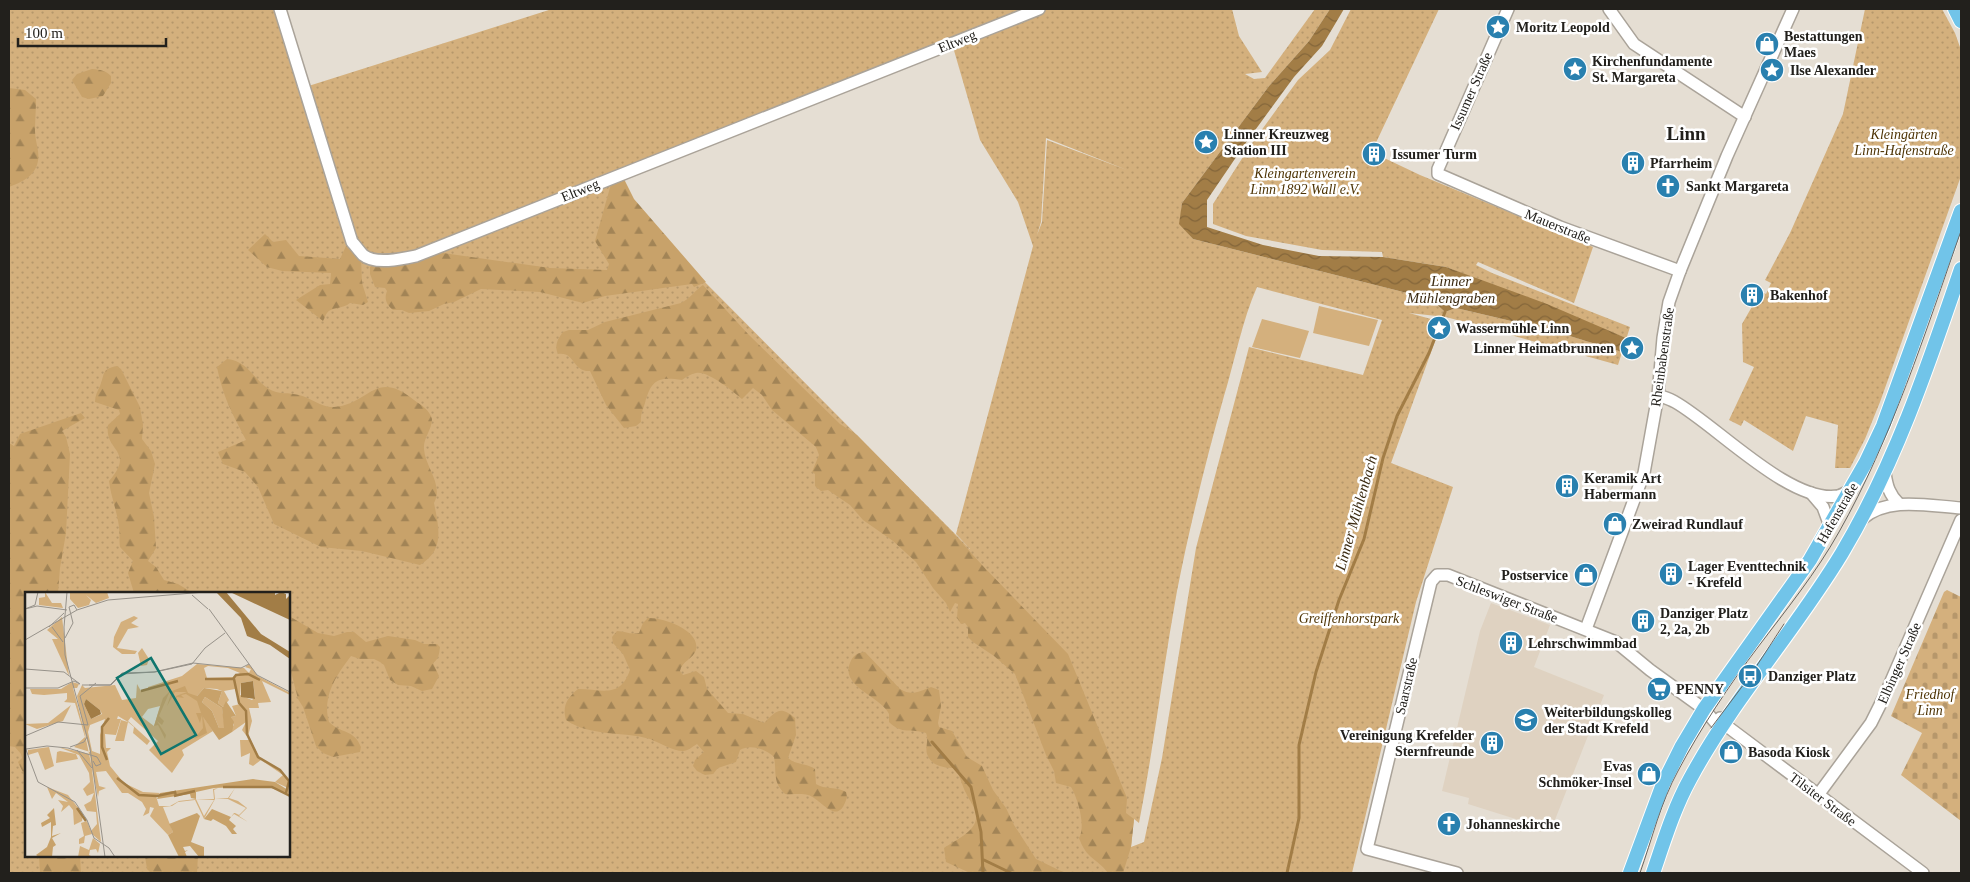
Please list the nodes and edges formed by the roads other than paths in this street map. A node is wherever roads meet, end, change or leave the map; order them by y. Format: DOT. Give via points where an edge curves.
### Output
graph roads {
  1 [pos="280,9"];
  2 [pos="1039,9"];
  3 [pos="1508,9"];
  4 [pos="1610,9"];
  5 [pos="1793,9"];
  6 [pos="1955,9"];
  7 [pos="1961,21"];
  8 [pos="1746,117"];
  9 [pos="1438,174"];
  10 [pos="1961,211"];
  11 [pos="1961,269"];
  12 [pos="1680,271"];
  13 [pos="1658,395"];
  14 [pos="1885,473"];
  15 [pos="1852,489"];
  16 [pos="1811,493"];
  17 [pos="1898,504"];
  18 [pos="1961,508"];
  19 [pos="1860,520"];
  20 [pos="1961,520"];
  21 [pos="1830,526"];
  22 [pos="1430,582"];
  23 [pos="1586,629"];
  24 [pos="1704,710"];
  25 [pos="1724,724"];
  26 [pos="1818,796"];
  27 [pos="1457,873"];
  28 [pos="1630,873"];
  29 [pos="1653,873"];
  30 [pos="1923,873"];
  1 -- 2 [label="street, Eltweg" via="352,242 364,256 392,261 416,256"];
  3 -- 9 [label="street, Issumer Straße"];
  4 -- 8 [label="street" via="1634,44"];
  5 -- 8 [label="street, Rheinbabenstraße"];
  6 -- 7 [label="main road"];
  8 -- 12 [label="street, Rheinbabenstraße"];
  9 -- 12 [label="street, Mauerstraße" via="1560,227"];
  10 -- 15 [label="main road, Hafenstraße" via="1883,426"];
  11 -- 14 [label="main road, Hafenstraße" via="1919,389"];
  12 -- 13 [label="street, Rheinbabenstraße" via="1669,302"];
  13 -- 16 [label="street" via="1675,402 1767,470"];
  13 -- 23 [label="street, Rheinbabenstraße" via="1644,473"];
  14 -- 17 [label="street" via="1887,489"];
  14 -- 19 [label="main road, Hafenstraße"];
  15 -- 16 [label="street" via="1840,496"];
  15 -- 21 [label="main road, Hafenstraße"];
  16 -- 21 [label="street" via="1823,506"];
  17 -- 18 [label="street"];
  17 -- 19 [label="street" via="1877,508"];
  19 -- 25 [label="main road, Hafenstraße" via="1830,571"];
  20 -- 26 [label="street, Elbinger Straße" via="1874,718"];
  21 -- 24 [label="main road, Hafenstraße" via="1810,560"];
  22 -- 23 [label="street, Schleswiger Straße" via="1437,575 1448,575"];
  22 -- 27 [label="street, Saarstraße" via="1367,850"];
  23 -- 24 [label="street" via="1623,646"];
  24 -- 25 [label="street" via="1714,712"];
  24 -- 28 [label="main road, Hafenstraße" via="1663,784"];
  25 -- 26 [label="street, Tilsiter Straße"];
  25 -- 29 [label="main road, Hafenstraße" via="1680,801"];
  26 -- 30 [label="street, Tilsiter Straße"];
}
